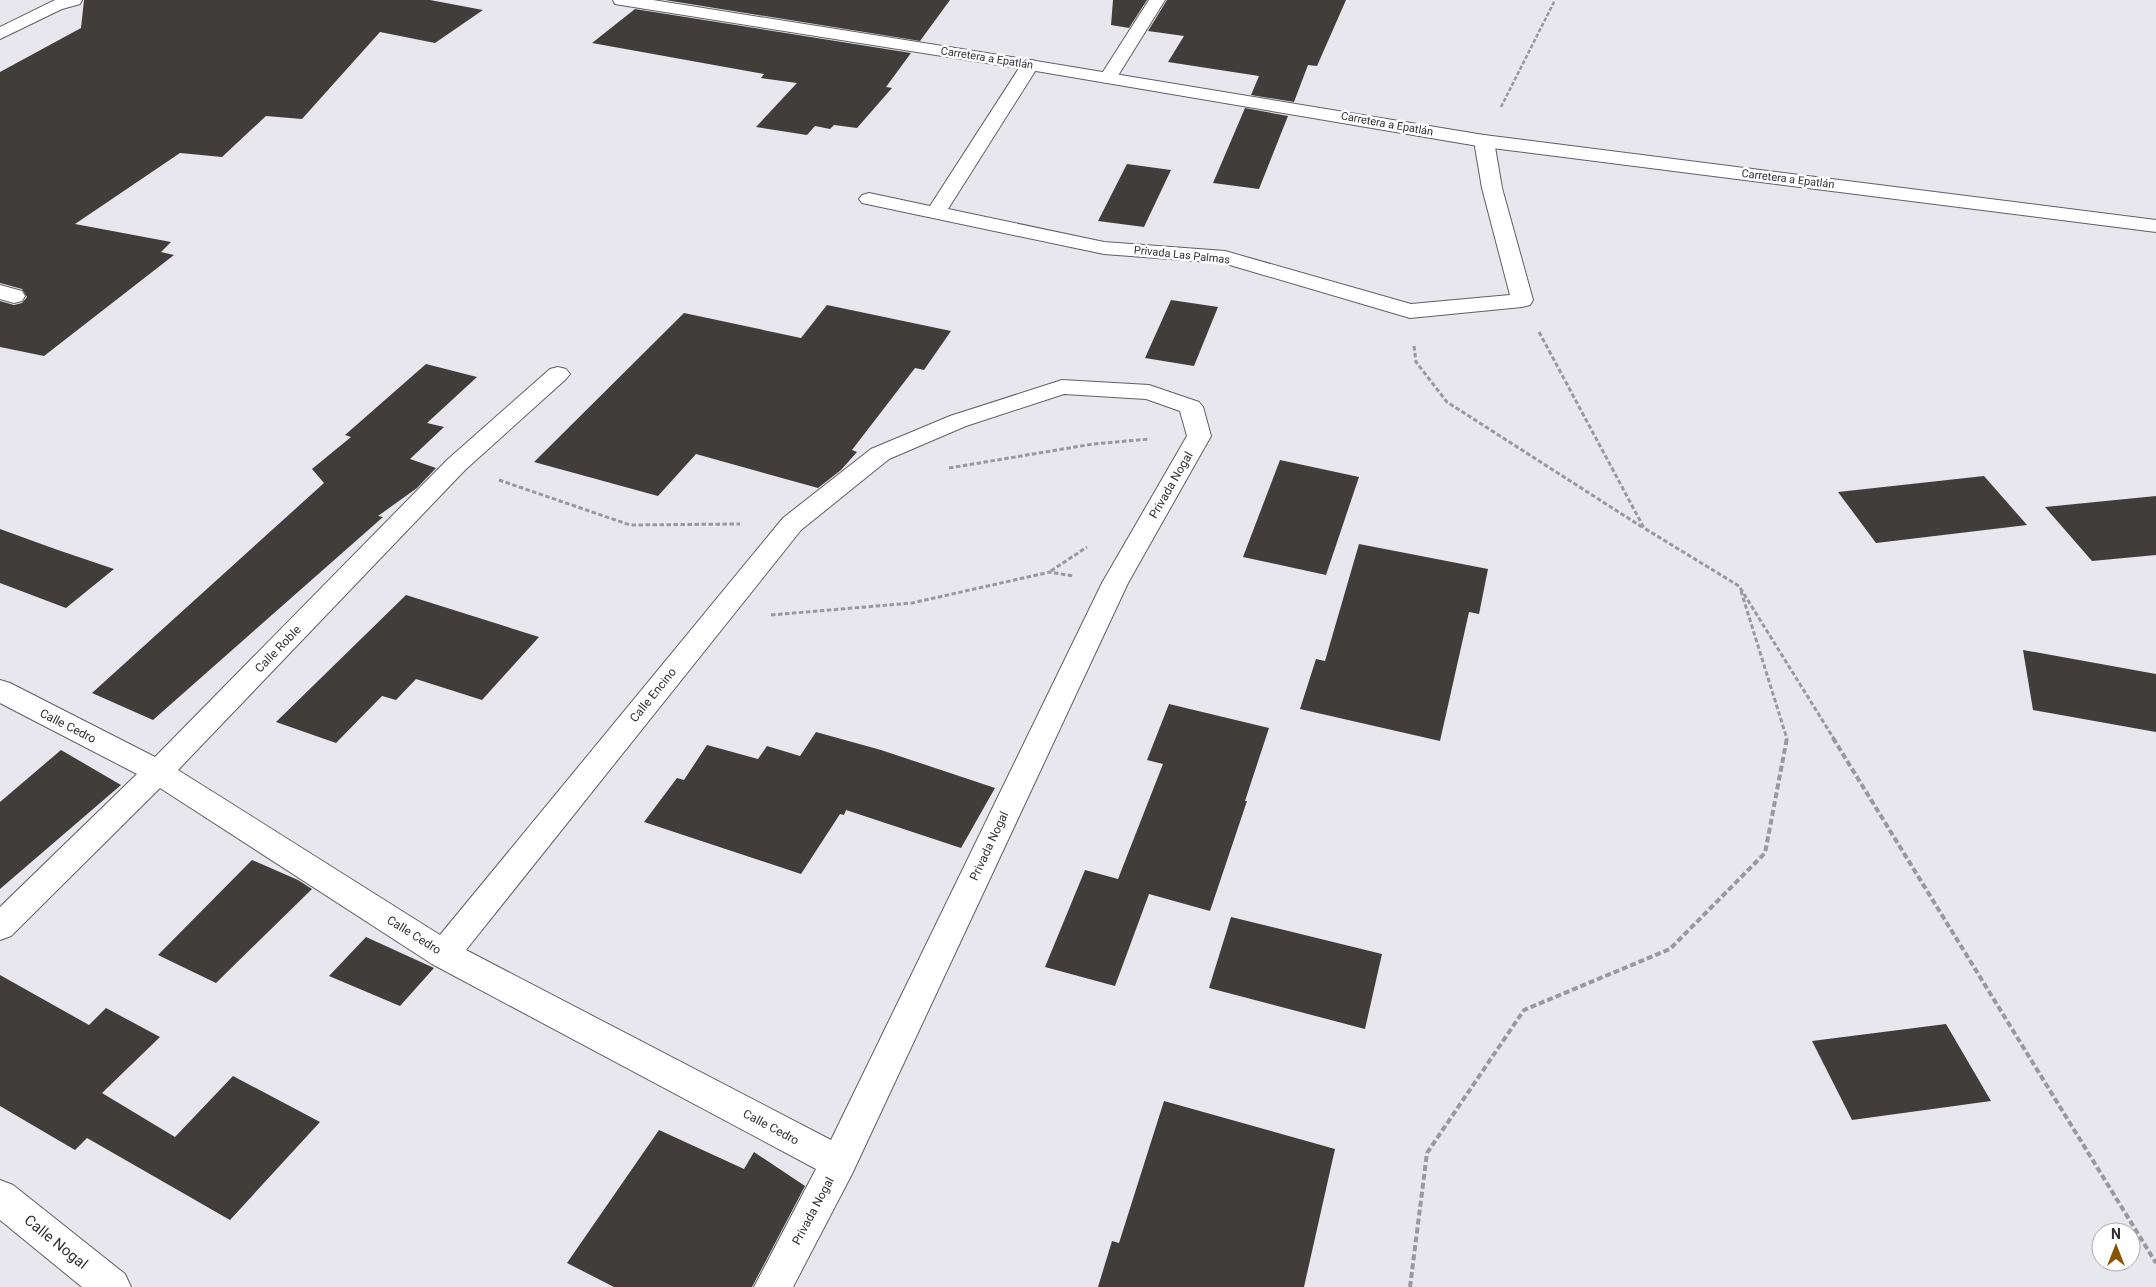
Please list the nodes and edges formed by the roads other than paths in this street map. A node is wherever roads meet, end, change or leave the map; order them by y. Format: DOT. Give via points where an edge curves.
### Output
graph roads {
  1 [pos="74,0"];
  2 [pos="620,0"];
  3 [pos="1157,0"];
  4 [pos="0,34"];
  5 [pos="1030,64"];
  6 [pos="1108,78"];
  7 [pos="1484,141"];
  8 [pos="869,200"];
  9 [pos="936,212"];
  10 [pos="2156,226"];
  11 [pos="558,374"];
  12 [pos="1190,407"];
  13 [pos="0,690"];
  14 [pos="158,772"];
  15 [pos="0,926"];
  16 [pos="444,954"];
  17 [pos="839,1162"];
  18 [pos="0,1197"];
  19 [pos="112,1287"];
  20 [pos="773,1287"];
  1 -- 4 [label="street" via="56,5"];
  2 -- 5 [label="street, Carretera a Epatlán"];
  3 -- 6 [label="street"];
  5 -- 6 [label="street, Carretera a Epatlán"];
  5 -- 9 [label="street"];
  6 -- 7 [label="street, Carretera a Epatlán"];
  7 -- 9 [label="street, Privada Las Palmas" via="1492,188 1522,300 1410,311 1225,258 1104,248"];
  7 -- 10 [label="street, Carretera a Epatlán"];
  8 -- 9 [label="street, Privada Las Palmas"];
  11 -- 14 [label="street, Calle Roble" via="456,464"];
  12 -- 16 [label="street, Calle Encino" via="1150,392 1062,387 958,421 880,454 792,524"];
  12 -- 17 [label="street, Privada Nogal" via="1199,436 1115,583"];
  13 -- 14 [label="street, Calle Cedro"];
  14 -- 15 [label="street, Calle Roble"];
  14 -- 16 [label="street, Calle Cedro"];
  16 -- 17 [label="street, Calle Cedro"];
  17 -- 20 [label="street, Privada Nogal"];
  18 -- 19 [label="street, Calle Nogal"];
}
